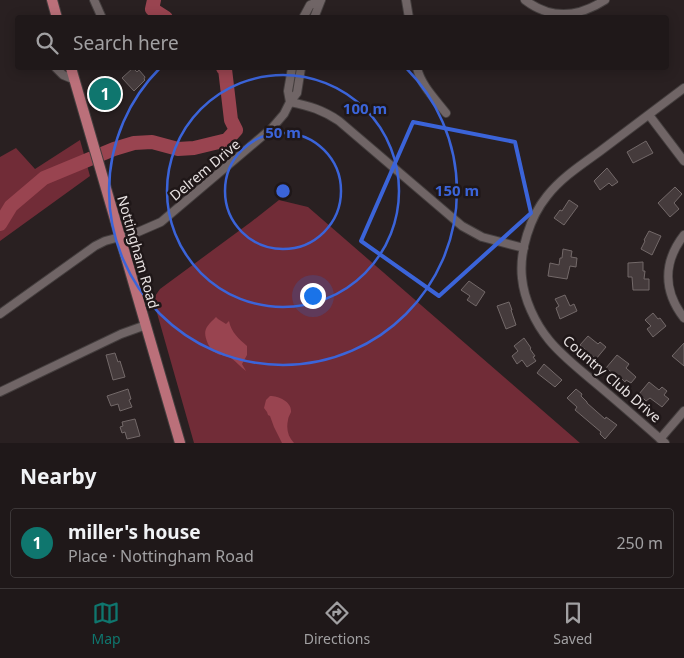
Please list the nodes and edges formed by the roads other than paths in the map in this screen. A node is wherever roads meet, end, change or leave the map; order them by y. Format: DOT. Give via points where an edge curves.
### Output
graph roads {
  1 [pos="52,0"];
  2 [pos="94,0"];
  3 [pos="321,0"];
  4 [pos="406,0"];
  5 [pos="525,0"];
  6 [pos="606,0"];
  7 [pos="56,15"];
  8 [pos="101,15"];
  9 [pos="305,15"];
  10 [pos="315,15"];
  11 [pos="408,15"];
  12 [pos="58,70"];
  13 [pos="72,70"];
  14 [pos="292,70"];
  15 [pos="302,70"];
  16 [pos="417,70"];
  17 [pos="74,80"];
  18 [pos="684,88"];
  19 [pos="290,102"];
  20 [pos="446,114"];
  21 [pos="649,115"];
  22 [pos="684,161"];
  23 [pos="684,235"];
  24 [pos="120,238"];
  25 [pos="524,248"];
  26 [pos="0,314"];
  27 [pos="684,318"];
  28 [pos="146,325"];
  29 [pos="0,392"];
  30 [pos="684,411"];
  31 [pos="663,441"];
  32 [pos="180,443"];
  1 -- 7 [label="main road"];
  2 -- 8 [label="street"];
  3 -- 9 [label="street" via="310,5"];
  3 -- 10 [label="street"];
  4 -- 11 [label="street"];
  5 -- 6 [label="street" via="541,10 563,14 580,12"];
  12 -- 17 [label="street"];
  13 -- 17 [label="main road, Nottingham Road"];
  14 -- 19 [label="street" via="288,91"];
  15 -- 19 [label="street, Delrem Drive" via="297,93"];
  16 -- 20 [label="street"];
  17 -- 24 [label="main road, Nottingham Road"];
  18 -- 21 [label="street, Country Club Drive"];
  19 -- 24 [label="street, Delrem Drive" via="272,128 168,217 147,229"];
  19 -- 25 [label="street" via="315,108 340,121 462,226 482,237"];
  21 -- 22 [label="street"];
  21 -- 25 [label="street, Country Club Drive" via="553,188 534,216"];
  23 -- 27 [label="street" via="674,248 668,282 673,301"];
  24 -- 26 [label="street, Delrem Drive" via="95,246"];
  24 -- 28 [label="main road, Nottingham Road"];
  25 -- 31 [label="street, Country Club Drive" via="524,289 541,330 566,357"];
  28 -- 29 [label="street" via="120,334"];
  28 -- 32 [label="main road, Nottingham Road"];
  30 -- 31 [label="street"];
}
